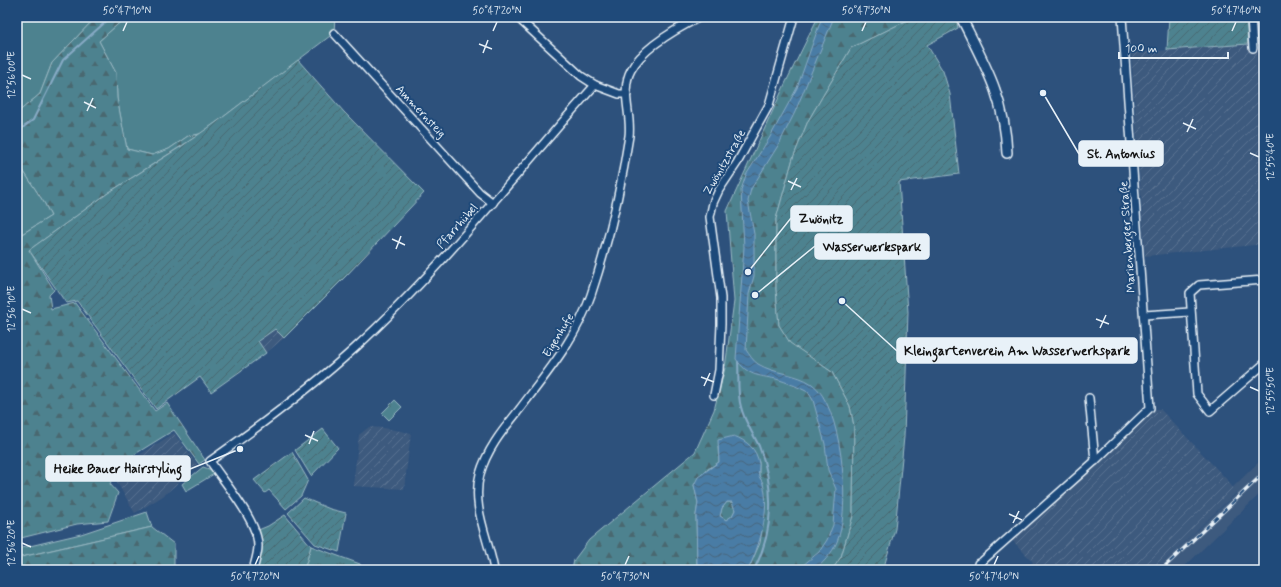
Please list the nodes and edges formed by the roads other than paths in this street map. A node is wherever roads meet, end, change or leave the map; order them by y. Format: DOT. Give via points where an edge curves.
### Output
graph roads {
  1 [pos="517,17"];
  2 [pos="700,17"];
  3 [pos="794,17"];
  4 [pos="961,17"];
  5 [pos="1122,17"];
  6 [pos="1251,17"];
  7 [pos="334,33"];
  8 [pos="1253,48"];
  9 [pos="595,85"];
  10 [pos="627,94"];
  11 [pos="1007,153"];
  12 [pos="493,203"];
  13 [pos="1264,280"];
  14 [pos="1190,312"];
  15 [pos="1144,315"];
  16 [pos="1264,364"];
  17 [pos="714,395"];
  18 [pos="1089,398"];
  19 [pos="1095,461"];
  20 [pos="979,567"];
  21 [pos="254,570"];
  22 [pos="494,570"];
  1 -- 9 [label="street" via="581,76"];
  2 -- 10 [label="street" via="666,37 643,55 630,71"];
  3 -- 17 [label="street, Zwönitzstraße" via="769,106 713,203 710,217 721,304 719,370"];
  4 -- 11 [label="main road" via="1000,101"];
  5 -- 15 [label="street, Marienberger Straße"];
  6 -- 8 [label="street"];
  7 -- 12 [label="street, Ammernsteig" via="480,193"];
  9 -- 10 [label="street" via="619,94"];
  9 -- 12 [label="street, Pfarrhübel"];
  10 -- 22 [label="street, Eigenhufe" via="630,134 613,216 591,296 579,324 564,349 493,444 480,475 478,506"];
  12 -- 21 [label="street, Pfarrhübel" via="414,289 355,348 267,419 210,460 256,531 258,544"];
  13 -- 14 [label="street" via="1199,285 1190,293"];
  14 -- 15 [label="street"];
  14 -- 16 [label="street" via="1197,394 1210,411"];
  15 -- 19 [label="street, Marienberger Straße" via="1150,408"];
  18 -- 19 [label="street"];
  19 -- 20 [label="street"];
}
